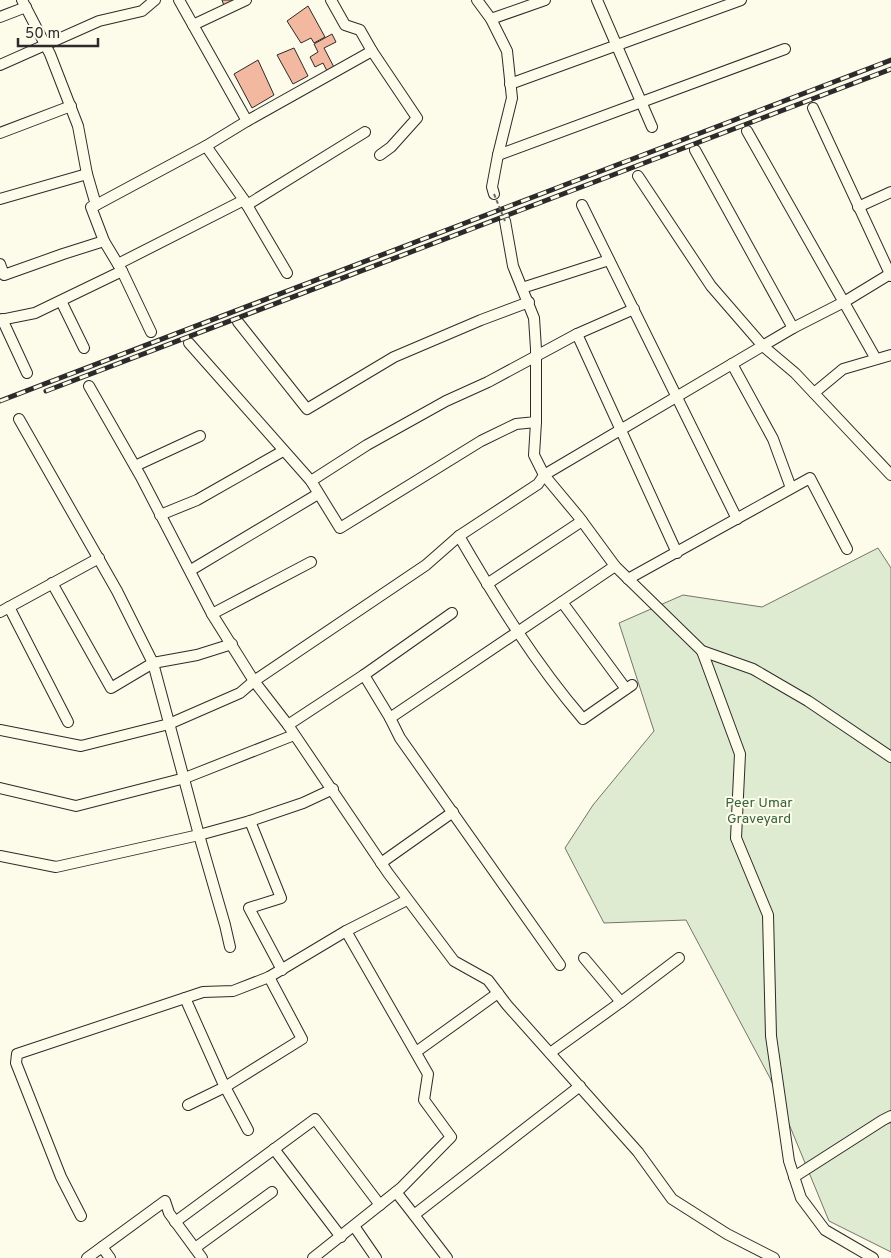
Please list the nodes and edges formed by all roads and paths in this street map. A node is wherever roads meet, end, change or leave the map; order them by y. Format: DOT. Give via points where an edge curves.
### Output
graph roads {
  1 [pos="156,0"];
  2 [pos="179,0"];
  3 [pos="246,0"];
  4 [pos="331,0"];
  5 [pos="477,0"];
  6 [pos="545,0"];
  7 [pos="597,0"];
  8 [pos="741,0"];
  9 [pos="24,3"];
  10 [pos="0,17"];
  11 [pos="491,19"];
  12 [pos="194,25"];
  13 [pos="46,44"];
  14 [pos="616,44"];
  15 [pos="785,49"];
  16 [pos="372,51"];
  17 [pos="0,64"];
  18 [pos="510,84"];
  19 [pos="641,103"];
  20 [pos="71,106"];
  21 [pos="813,108"];
  22 [pos="247,121"];
  23 [pos="652,127"];
  24 [pos="747,131"];
  25 [pos="365,132"];
  26 [pos="0,133"];
  27 [pos="206,146"];
  28 [pos="695,150"];
  29 [pos="380,155"];
  30 [pos="498,155"];
  31 [pos="86,174"];
  32 [pos="638,176"];
  33 [pos="891,192"];
  34 [pos="494,194"];
  35 [pos="0,199"];
  36 [pos="245,202"];
  37 [pos="96,205"];
  38 [pos="582,205"];
  39 [pos="858,207"];
  40 [pos="505,221"];
  41 [pos="104,241"];
  42 [pos="609,260"];
  43 [pos="0,264"];
  44 [pos="120,268"];
  45 [pos="287,273"];
  46 [pos="891,275"];
  47 [pos="2,276"];
  48 [pos="522,288"];
  49 [pos="61,301"];
  50 [pos="529,302"];
  51 [pos="844,302"];
  52 [pos="634,310"];
  53 [pos="1,319"];
  54 [pos="238,322"];
  55 [pos="793,328"];
  56 [pos="151,332"];
  57 [pos="577,334"];
  58 [pos="189,343"];
  59 [pos="763,346"];
  60 [pos="84,348"];
  61 [pos="891,355"];
  62 [pos="536,357"];
  63 [pos="876,359"];
  64 [pos="732,364"];
  65 [pos="27,373"];
  66 [pos="89,386"];
  67 [pos="814,393"];
  68 [pos="677,397"];
  69 [pos="19,419"];
  70 [pos="536,422"];
  71 [pos="621,430"];
  72 [pos="200,436"];
  73 [pos="283,451"];
  74 [pos="135,466"];
  75 [pos="544,475"];
  76 [pos="891,475"];
  77 [pos="311,481"];
  78 [pos="792,488"];
  79 [pos="318,494"];
  80 [pos="160,515"];
  81 [pos="737,519"];
  82 [pos="582,521"];
  83 [pos="459,536"];
  84 [pos="847,549"];
  85 [pos="677,553"];
  86 [pos="99,558"];
  87 [pos="311,562"];
  88 [pos="615,566"];
  89 [pos="190,570"];
  90 [pos="628,579"];
  91 [pos="52,583"];
  92 [pos="487,584"];
  93 [pos="562,602"];
  94 [pos="4,610"];
  95 [pos="452,613"];
  96 [pos="212,614"];
  97 [pos="518,632"];
  98 [pos="232,644"];
  99 [pos="702,652"];
  100 [pos="153,663"];
  101 [pos="364,675"];
  102 [pos="254,681"];
  103 [pos="390,718"];
  104 [pos="68,722"];
  105 [pos="170,724"];
  106 [pos="288,725"];
  107 [pos="0,730"];
  108 [pos="294,735"];
  109 [pos="891,757"];
  110 [pos="185,778"];
  111 [pos="0,788"];
  112 [pos="333,789"];
  113 [pos="453,812"];
  114 [pos="250,821"];
  115 [pos="199,835"];
  116 [pos="0,856"];
  117 [pos="381,863"];
  118 [pos="407,900"];
  119 [pos="346,931"];
  120 [pos="230,947"];
  121 [pos="584,958"];
  122 [pos="680,958"];
  123 [pos="560,965"];
  124 [pos="282,970"];
  125 [pos="270,977"];
  126 [pos="498,993"];
  127 [pos="185,998"];
  128 [pos="621,1002"];
  129 [pos="416,1052"];
  130 [pos="550,1053"];
  131 [pos="580,1086"];
  132 [pos="225,1088"];
  133 [pos="188,1105"];
  134 [pos="891,1116"];
  135 [pos="248,1130"];
  136 [pos="274,1149"];
  137 [pos="794,1177"];
  138 [pos="272,1192"];
  139 [pos="396,1192"];
  140 [pos="380,1205"];
  141 [pos="414,1215"];
  142 [pos="81,1216"];
  143 [pos="175,1222"];
  144 [pos="354,1226"];
  145 [pos="340,1236"];
  146 [pos="102,1247"];
  147 [pos="195,1248"];
  148 [pos="756,1248"];
  149 [pos="87,1258"];
  150 [pos="110,1258"];
  151 [pos="202,1258"];
  152 [pos="312,1258"];
  153 [pos="376,1258"];
  154 [pos="447,1258"];
  155 [pos="751,1258"];
  156 [pos="774,1258"];
  157 [pos="873,1258"];
  1 -- 13 [label="street" via="142,11 99,22"];
  2 -- 12 [label="street"];
  3 -- 12 [label="street"];
  4 -- 16 [label="street" via="345,24 360,30"];
  5 -- 11 [label="street"];
  6 -- 11 [label="street"];
  7 -- 14 [label="street"];
  8 -- 14 [label="street"];
  9 -- 10 [label="street"];
  9 -- 13 [label="street"];
  11 -- 18 [label="street" via="506,51"];
  12 -- 22 [label="street"];
  13 -- 17 [label="street"];
  13 -- 20 [label="street"];
  14 -- 18 [label="street"];
  14 -- 19 [label="street"];
  15 -- 19 [label="street"];
  16 -- 22 [label="street"];
  16 -- 29 [label="street" via="417,118"];
  18 -- 30 [label="street" via="512,98"];
  19 -- 23 [label="street"];
  19 -- 30 [label="street"];
  20 -- 26 [label="street"];
  20 -- 31 [label="street" via="78,126"];
  21 -- 39 [label="street"];
  22 -- 27 [label="street"];
  24 -- 51 [label="street"];
  25 -- 36 [label="street"];
  27 -- 36 [label="street"];
  27 -- 37 [label="street"];
  28 -- 55 [label="street"];
  30 -- 34 [label="street" via="492,187"];
  31 -- 35 [label="street"];
  31 -- 37 [label="street"];
  32 -- 59 [label="street" via="711,286"];
  33 -- 39 [label="street"];
  34 -- 40 [label="path, bridge"];
  36 -- 44 [label="street"];
  36 -- 45 [label="street"];
  37 -- 41 [label="street" via="92,207"];
  38 -- 42 [label="street"];
  39 -- 46 [label="street"];
  40 -- 48 [label="street" via="513,266"];
  41 -- 44 [label="street"];
  41 -- 47 [label="street"];
  42 -- 48 [label="street"];
  42 -- 52 [label="street"];
  43 -- 47 [label="street"];
  44 -- 49 [label="street"];
  44 -- 56 [label="street"];
  46 -- 51 [label="street"];
  48 -- 50 [label="street"];
  49 -- 53 [label="street" via="35,313"];
  49 -- 60 [label="street"];
  50 -- 54 [label="street" via="394,357 307,409"];
  50 -- 62 [label="street" via="534,318"];
  51 -- 55 [label="street"];
  51 -- 63 [label="street"];
  52 -- 57 [label="street"];
  52 -- 68 [label="street"];
  53 -- 65 [label="street"];
  55 -- 59 [label="street"];
  57 -- 62 [label="street"];
  57 -- 71 [label="street"];
  58 -- 73 [label="street"];
  59 -- 64 [label="street"];
  59 -- 67 [label="street"];
  61 -- 63 [label="street"];
  62 -- 70 [label="street"];
  62 -- 77 [label="street" via="446,401"];
  63 -- 67 [label="street" via="843,369"];
  64 -- 68 [label="street"];
  64 -- 78 [label="street" via="773,439"];
  66 -- 74 [label="street"];
  67 -- 76 [label="street"];
  68 -- 71 [label="street"];
  68 -- 81 [label="street"];
  69 -- 86 [label="street"];
  70 -- 75 [label="street" via="534,455"];
  70 -- 79 [label="street" via="516,424 481,441 340,528"];
  71 -- 75 [label="street"];
  71 -- 85 [label="street"];
  72 -- 74 [label="street"];
  73 -- 77 [label="street"];
  73 -- 80 [label="street" via="197,500"];
  74 -- 80 [label="street"];
  75 -- 82 [label="street"];
  75 -- 83 [label="street" via="538,484"];
  77 -- 79 [label="street"];
  78 -- 81 [label="street"];
  78 -- 84 [label="street" via="810,478"];
  79 -- 89 [label="street"];
  80 -- 89 [label="street"];
  81 -- 85 [label="street"];
  82 -- 88 [label="street"];
  82 -- 92 [label="street"];
  83 -- 92 [label="street"];
  83 -- 102 [label="street" via="426,565"];
  85 -- 90 [label="street"];
  86 -- 91 [label="street"];
  86 -- 100 [label="street"];
  87 -- 96 [label="street"];
  88 -- 90 [label="street"];
  88 -- 93 [label="street"];
  89 -- 96 [label="street"];
  90 -- 99 [label="street"];
  91 -- 94 [label="street"];
  91 -- 100 [label="street" via="111,688"];
  92 -- 97 [label="street"];
  93 -- 97 [label="street"];
  93 -- 97 [label="street" via="629,687 583,719"];
  94 -- 104 [label="street"];
  95 -- 101 [label="street"];
  96 -- 98 [label="street"];
  97 -- 103 [label="street"];
  98 -- 100 [label="street" via="197,655"];
  98 -- 102 [label="street"];
  99 -- 109 [label="street" via="753,669 808,701"];
  99 -- 137 [label="street" via="740,754 736,838 768,915 771,1036"];
  100 -- 105 [label="street"];
  101 -- 103 [label="street"];
  101 -- 106 [label="street"];
  102 -- 105 [label="street" via="240,693"];
  102 -- 106 [label="street"];
  103 -- 113 [label="street" via="400,738"];
  105 -- 107 [label="street" via="80,746"];
  105 -- 110 [label="street"];
  106 -- 108 [label="street"];
  108 -- 110 [label="street"];
  108 -- 112 [label="street"];
  110 -- 111 [label="street" via="76,806"];
  110 -- 115 [label="street"];
  112 -- 114 [label="street"];
  112 -- 117 [label="street"];
  113 -- 117 [label="street"];
  113 -- 123 [label="street"];
  114 -- 115 [label="street"];
  114 -- 124 [label="street" via="281,898 249,908"];
  115 -- 116 [label="street" via="56,868"];
  115 -- 120 [label="street"];
  117 -- 118 [label="street"];
  118 -- 119 [label="street"];
  118 -- 126 [label="street" via="454,961 488,980"];
  119 -- 124 [label="street"];
  119 -- 129 [label="street"];
  121 -- 128 [label="street"];
  122 -- 128 [label="street"];
  124 -- 125 [label="street"];
  125 -- 127 [label="street" via="233,991 203,992"];
  125 -- 132 [label="street" via="302,1039"];
  126 -- 129 [label="street"];
  126 -- 130 [label="street"];
  127 -- 132 [label="street"];
  127 -- 142 [label="street" via="17,1054 16,1064 61,1177"];
  128 -- 130 [label="street"];
  129 -- 139 [label="street" via="428,1074 424,1100 451,1137"];
  130 -- 131 [label="street"];
  131 -- 141 [label="street"];
  131 -- 148 [label="street" via="638,1152 672,1199 727,1234"];
  132 -- 133 [label="street"];
  132 -- 135 [label="street"];
  134 -- 137 [label="street"];
  136 -- 140 [label="street" via="315,1119"];
  136 -- 143 [label="street"];
  136 -- 145 [label="street"];
  137 -- 157 [label="street" via="801,1198 825,1230"];
  138 -- 147 [label="street"];
  139 -- 140 [label="street"];
  139 -- 141 [label="street"];
  140 -- 144 [label="street"];
  141 -- 154 [label="street"];
  143 -- 146 [label="street" via="164,1201"];
  143 -- 147 [label="street"];
  144 -- 145 [label="street"];
  144 -- 153 [label="street"];
  145 -- 152 [label="street"];
  146 -- 149 [label="street"];
  146 -- 150 [label="street"];
  147 -- 151 [label="street"];
  148 -- 155 [label="street"];
  148 -- 156 [label="street"];
}
